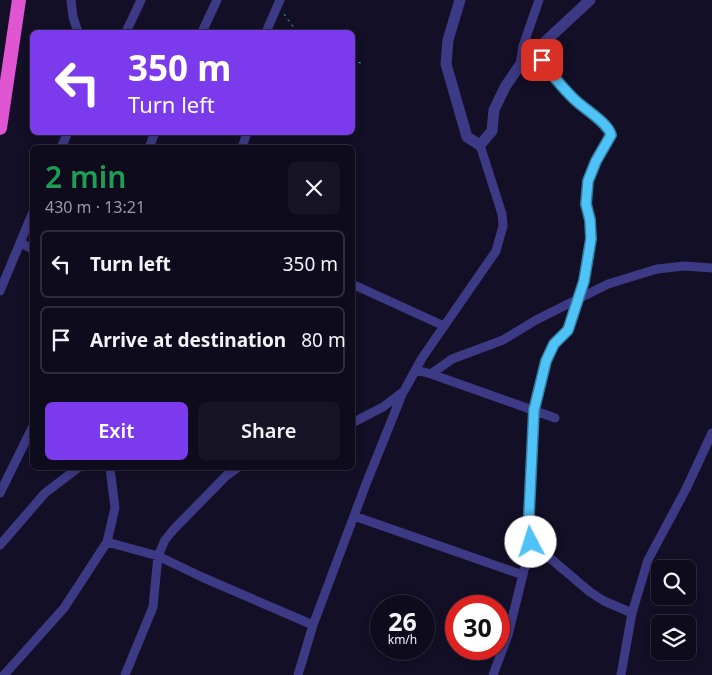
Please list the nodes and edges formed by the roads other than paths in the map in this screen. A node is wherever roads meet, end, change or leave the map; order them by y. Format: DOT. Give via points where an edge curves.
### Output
graph roads {
  1 [pos="19,0"];
  2 [pos="71,0"];
  3 [pos="141,0"];
  4 [pos="217,0"];
  5 [pos="460,0"];
  6 [pos="539,0"];
  7 [pos="590,0"];
  8 [pos="279,3"];
  9 [pos="77,30"];
  10 [pos="127,30"];
  11 [pos="203,30"];
  12 [pos="267,30"];
  13 [pos="536,50"];
  14 [pos="520,65"];
  15 [pos="0,128"];
  16 [pos="480,145"];
  17 [pos="30,219"];
  18 [pos="21,243"];
  19 [pos="30,248"];
  20 [pos="712,268"];
  21 [pos="355,285"];
  22 [pos="0,291"];
  23 [pos="576,300"];
  24 [pos="444,326"];
  25 [pos="416,370"];
  26 [pos="431,374"];
  27 [pos="404,392"];
  28 [pos="534,410"];
  29 [pos="554,418"];
  30 [pos="355,421"];
  31 [pos="30,432"];
  32 [pos="712,433"];
  33 [pos="75,470"];
  34 [pos="110,470"];
  35 [pos="234,470"];
  36 [pos="0,493"];
  37 [pos="354,516"];
  38 [pos="107,542"];
  39 [pos="531,542"];
  40 [pos="0,545"];
  41 [pos="158,556"];
  42 [pos="523,574"];
  43 [pos="632,613"];
  44 [pos="313,625"];
  45 [pos="4,675"];
  46 [pos="125,675"];
  47 [pos="298,675"];
  48 [pos="493,675"];
  49 [pos="621,675"];
  1 -- 15 [label="highway"];
  2 -- 9 [label="street"];
  3 -- 10 [label="street"];
  4 -- 11 [label="street"];
  5 -- 16 [label="street" via="448,40 446,64 467,138"];
  6 -- 14 [label="street" via="527,31"];
  7 -- 13 [label="street"];
  8 -- 12 [label="street"];
  13 -- 14 [label="street"];
  13 -- 23 [label="street" via="562,88 607,126 611,135 588,181 586,204 591,239 584,281"];
  14 -- 16 [label="street" via="494,110 492,131"];
  16 -- 24 [label="street" via="502,214 502,234 490,260"];
  17 -- 18 [label="street"];
  18 -- 19 [label="street"];
  18 -- 22 [label="street"];
  20 -- 23 [label="street" via="684,266 657,269 608,284"];
  21 -- 24 [label="street"];
  23 -- 26 [label="street" via="503,340 452,359"];
  23 -- 28 [label="street" via="568,330 554,344 546,361"];
  24 -- 25 [label="street"];
  25 -- 26 [label="street"];
  25 -- 27 [label="street"];
  26 -- 28 [label="street"];
  27 -- 30 [label="street"];
  27 -- 37 [label="street"];
  28 -- 29 [label="street"];
  28 -- 39 [label="street" via="529,514"];
  31 -- 36 [label="street"];
  32 -- 43 [label="street" via="648,560"];
  33 -- 40 [label="street" via="45,493"];
  34 -- 38 [label="street" via="115,508"];
  35 -- 41 [label="street" via="174,529"];
  37 -- 42 [label="street"];
  37 -- 44 [label="street"];
  38 -- 41 [label="street"];
  38 -- 45 [label="street" via="64,608"];
  39 -- 42 [label="street"];
  39 -- 43 [label="street" via="590,592"];
  41 -- 44 [label="street"];
  41 -- 46 [label="street" via="152,607"];
  42 -- 48 [label="street" via="508,634"];
  43 -- 49 [label="street"];
  44 -- 47 [label="street"];
}
